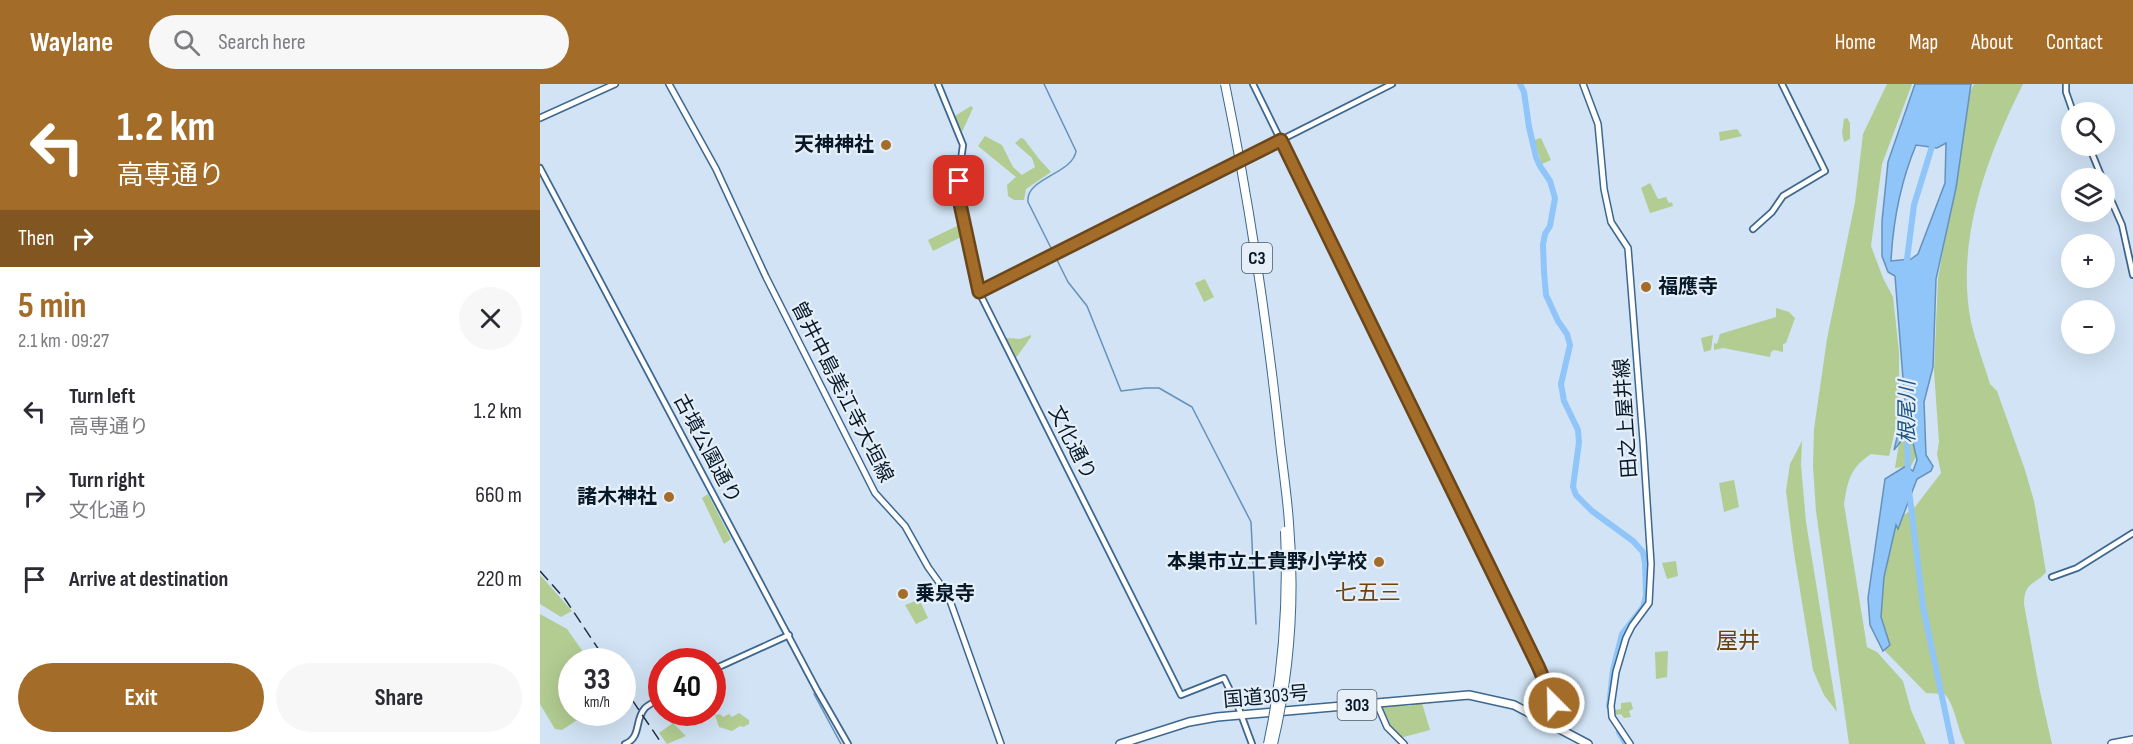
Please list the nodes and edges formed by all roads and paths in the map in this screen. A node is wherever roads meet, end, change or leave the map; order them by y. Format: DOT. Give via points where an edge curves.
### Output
graph roads {
  1 [pos="615,84"];
  2 [pos="669,84"];
  3 [pos="938,84"];
  4 [pos="1225,84"];
  5 [pos="1253,84"];
  6 [pos="1392,84"];
  7 [pos="1583,84"];
  8 [pos="1782,84"];
  9 [pos="2066,84"];
  10 [pos="1380,87"];
  11 [pos="2070,102"];
  12 [pos="540,118"];
  13 [pos="1281,140"];
  14 [pos="540,168"];
  15 [pos="2115,209"];
  16 [pos="1753,229"];
  17 [pos="2133,275"];
  18 [pos="979,292"];
  19 [pos="1279,434"];
  20 [pos="2133,533"];
  21 [pos="2052,576"];
  22 [pos="789,635"];
  23 [pos="726,664"];
  24 [pos="1377,704"];
  25 [pos="648,706"];
  26 [pos="1241,715"];
  27 [pos="1544,720"];
  28 [pos="2133,741"];
  29 [pos="625,744"];
  30 [pos="848,744"];
  31 [pos="1001,744"];
  32 [pos="1120,744"];
  33 [pos="1252,744"];
  34 [pos="1268,744"];
  35 [pos="1273,744"];
  36 [pos="1404,744"];
  37 [pos="1588,744"];
  38 [pos="1630,744"];
  39 [pos="2112,744"];
  40 [pos="2123,744"];
  1 -- 12 [label="main road"];
  2 -- 31 [label="main road, 曽井中島美江寺大垣線" via="720,177 766,277 876,493 905,525 948,595"];
  3 -- 18 [label="street, 文化通り" via="963,145 957,190"];
  4 -- 19 [label="highway, C3, bridge" via="1256,248"];
  5 -- 13 [label="street"];
  6 -- 10 [label="street"];
  7 -- 38 [label="main road, 田之上屋井線" via="1598,124 1611,222 1628,248 1644,456 1651,564 1649,603 1626,638 1611,706 1612,717"];
  8 -- 16 [label="street" via="1825,171 1783,196"];
  9 -- 11 [label="street"];
  10 -- 13 [label="street"];
  13 -- 18 [label="street"];
  13 -- 27 [label="street" via="1553,695 1554,703"];
  14 -- 22 [label="street, 古墳公園通り"];
  15 -- 17 [label="street"];
  18 -- 26 [label="street, 文化通り" via="1181,695 1224,678"];
  19 -- 34 [label="highway, C3, bridge" via="1285,547 1284,626"];
  19 -- 35 [label="highway, C3, bridge" via="1289,523 1291,599 1287,664"];
  20 -- 21 [label="street" via="2077,568"];
  22 -- 23 [label="street"];
  22 -- 30 [label="street, 古墳公園通り"];
  24 -- 26 [label="highway, 国道303号 / 303"];
  24 -- 27 [label="highway, 国道303号 / 303" via="1470,695 1514,705"];
  24 -- 36 [label="main road" via="1387,727"];
  25 -- 29 [label="street" via="640,717 636,735"];
  26 -- 32 [label="highway, 国道303号 / 303" via="1189,722"];
  26 -- 33 [label="street, 文化通り"];
  27 -- 37 [label="highway, 国道303号 / 303"];
  28 -- 39 [label="highway"];
  28 -- 40 [label="highway"];
}
